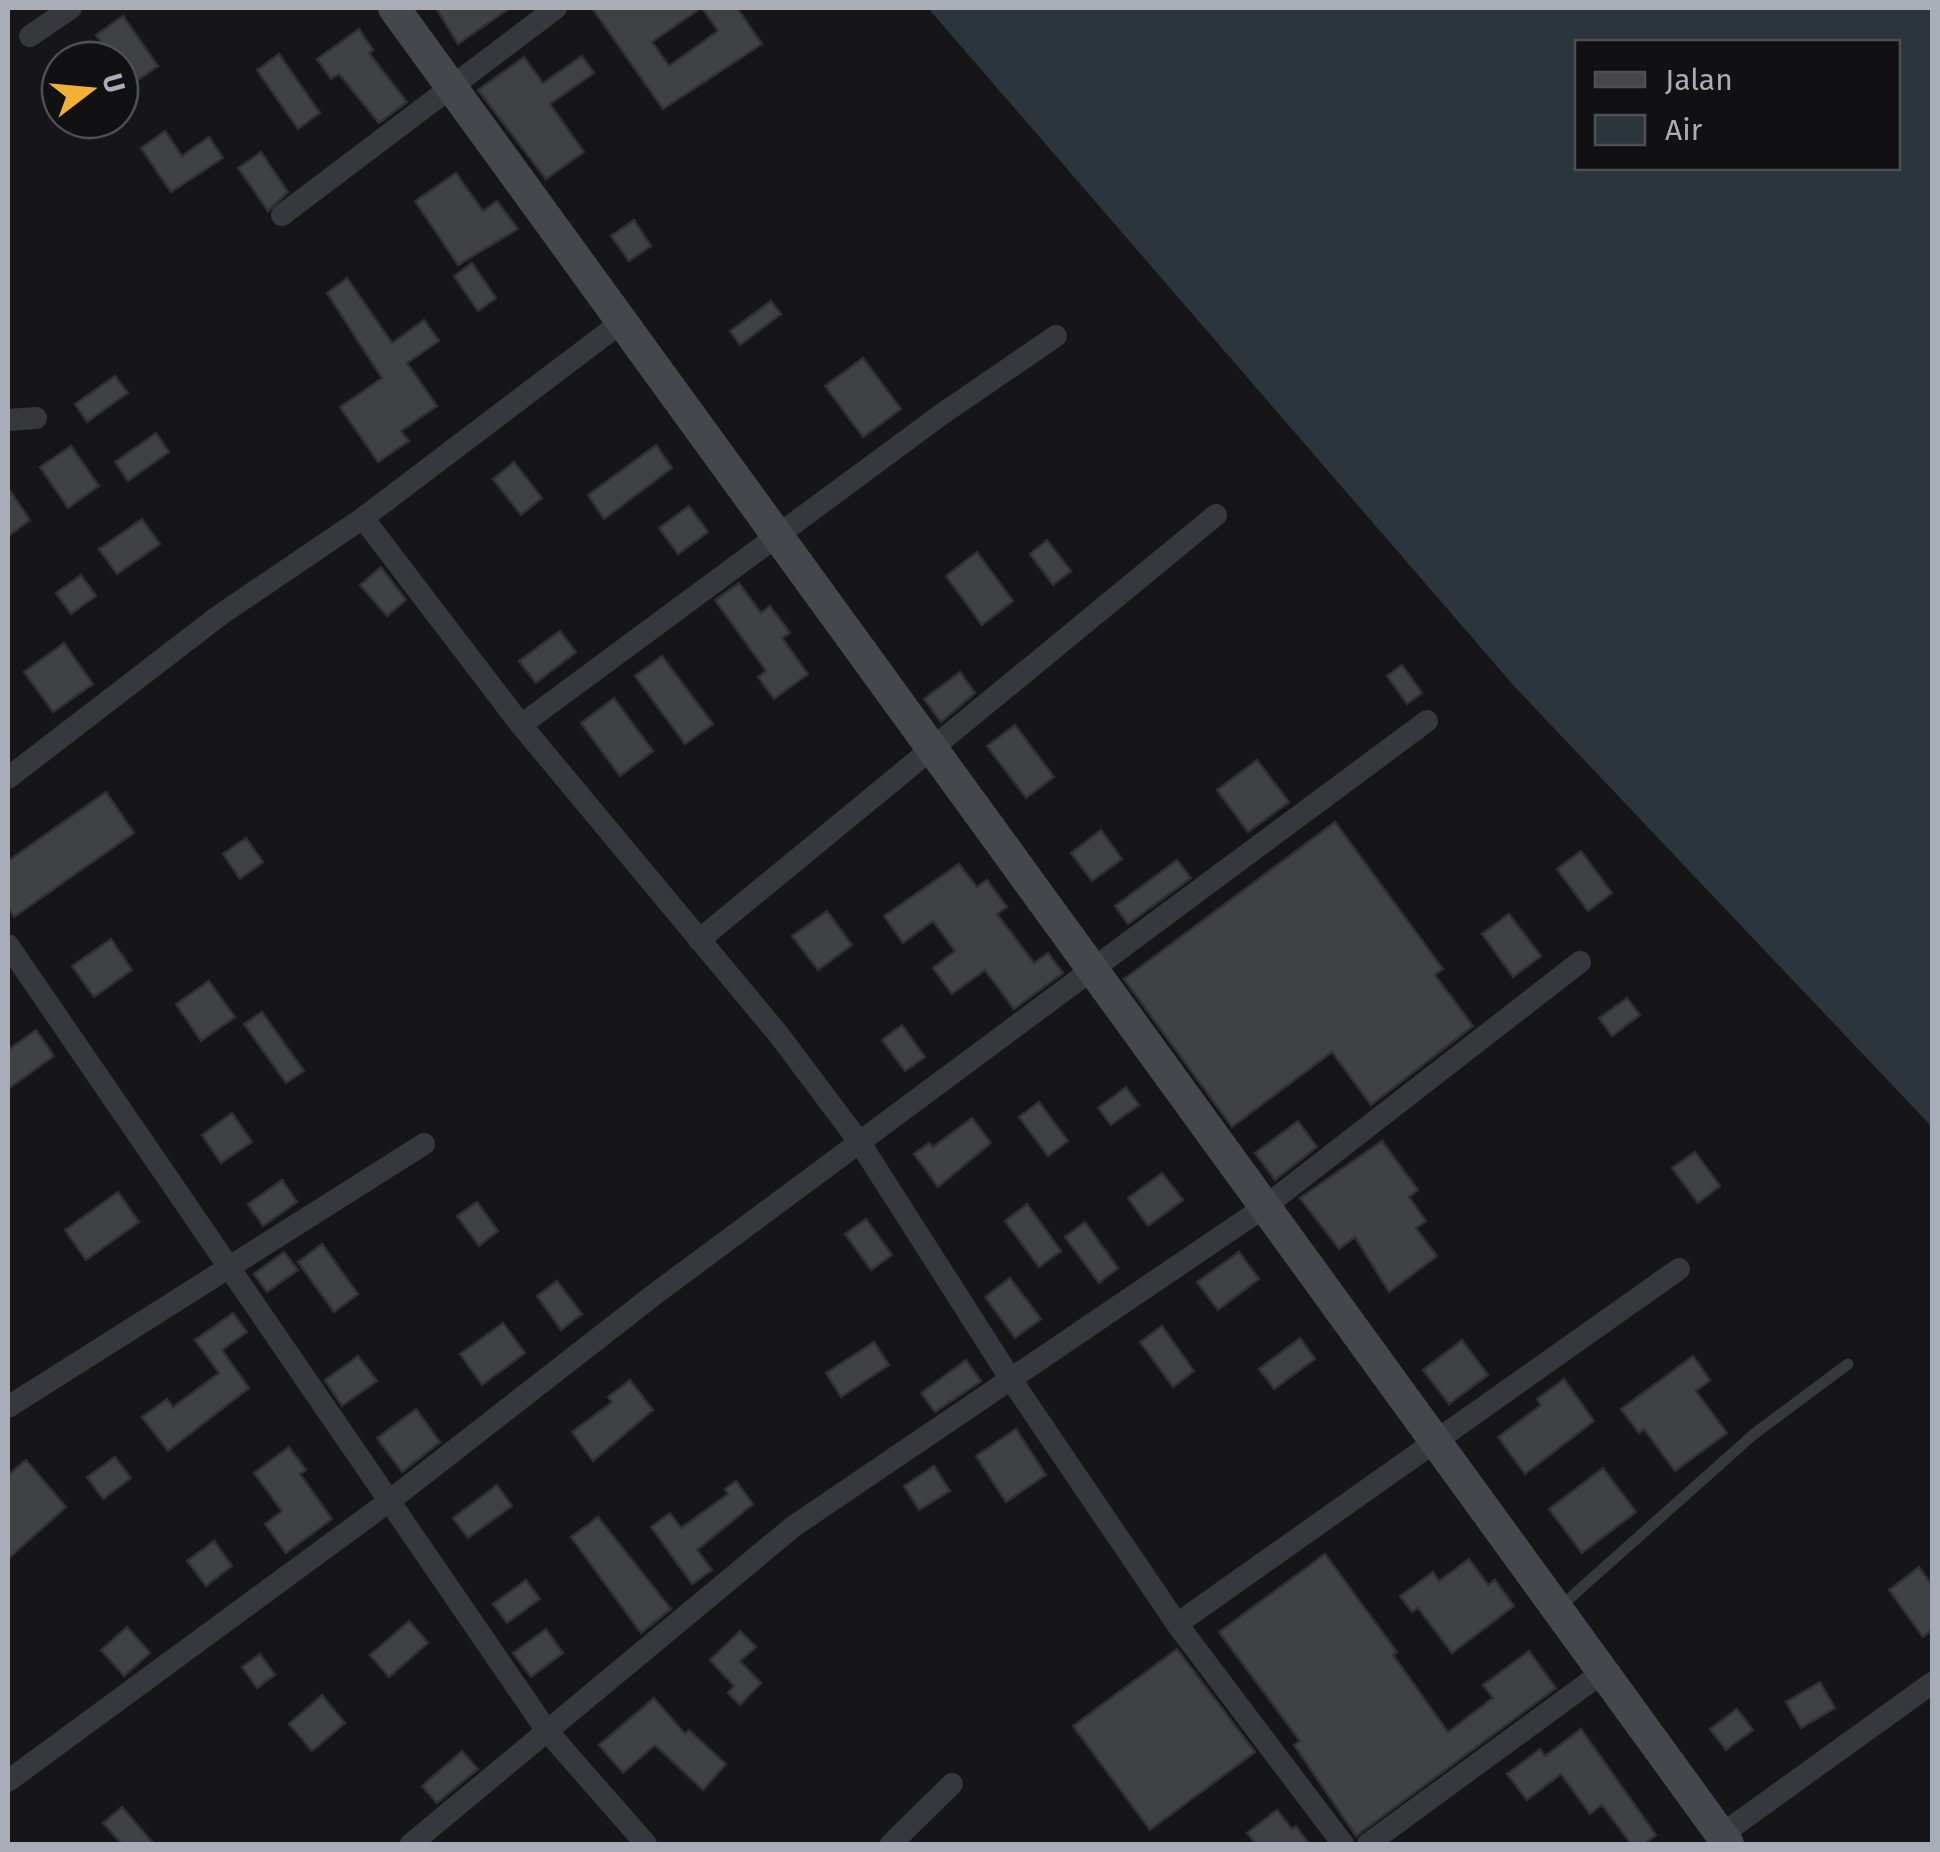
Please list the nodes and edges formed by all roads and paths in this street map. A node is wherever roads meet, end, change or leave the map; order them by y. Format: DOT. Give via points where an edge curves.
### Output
graph roads {
  1 [pos="71,8"];
  2 [pos="394,8"];
  3 [pos="556,8"];
  4 [pos="30,36"];
  5 [pos="452,89"];
  6 [pos="282,215"];
  7 [pos="623,321"];
  8 [pos="1056,336"];
  9 [pos="36,418"];
  10 [pos="8,420"];
  11 [pos="1216,515"];
  12 [pos="363,518"];
  13 [pos="778,538"];
  14 [pos="1427,721"];
  15 [pos="521,724"];
  16 [pos="930,749"];
  17 [pos="8,778"];
  18 [pos="699,940"];
  19 [pos="8,945"];
  20 [pos="1580,962"];
  21 [pos="1089,970"];
  22 [pos="860,1143"];
  23 [pos="424,1144"];
  24 [pos="1263,1208"];
  25 [pos="226,1268"];
  26 [pos="1679,1269"];
  27 [pos="1848,1364"];
  28 [pos="1010,1378"];
  29 [pos="8,1407"];
  30 [pos="1434,1442"];
  31 [pos="388,1502"];
  32 [pos="1558,1609"];
  33 [pos="1178,1624"];
  34 [pos="1603,1672"];
  35 [pos="1932,1683"];
  36 [pos="547,1731"];
  37 [pos="8,1781"];
  38 [pos="952,1784"];
  39 [pos="1720,1841"];
  40 [pos="412,1844"];
  41 [pos="646,1844"];
  42 [pos="891,1844"];
  43 [pos="1343,1844"];
  44 [pos="1368,1844"];
  1 -- 4 [label="street"];
  2 -- 5 [label="street"];
  3 -- 5 [label="street"];
  5 -- 6 [label="street"];
  5 -- 7 [label="street"];
  7 -- 12 [label="street"];
  7 -- 13 [label="street"];
  8 -- 13 [label="street"];
  9 -- 10 [label="street"];
  11 -- 16 [label="street"];
  12 -- 15 [label="street"];
  12 -- 17 [label="street" via="220,615"];
  13 -- 15 [label="street"];
  13 -- 16 [label="street"];
  14 -- 21 [label="street"];
  15 -- 18 [label="street"];
  16 -- 18 [label="street"];
  16 -- 21 [label="street"];
  18 -- 22 [label="street"];
  19 -- 25 [label="street"];
  20 -- 24 [label="street"];
  21 -- 22 [label="street"];
  21 -- 24 [label="street"];
  22 -- 28 [label="street"];
  22 -- 31 [label="street"];
  23 -- 25 [label="street"];
  24 -- 28 [label="street"];
  24 -- 30 [label="street"];
  25 -- 29 [label="street"];
  25 -- 31 [label="street"];
  26 -- 30 [label="street"];
  27 -- 32 [label="lane" via="1754,1434"];
  28 -- 33 [label="street"];
  28 -- 36 [label="street" via="794,1526"];
  30 -- 32 [label="street"];
  30 -- 33 [label="street"];
  31 -- 36 [label="street"];
  31 -- 37 [label="street"];
  32 -- 34 [label="street"];
  33 -- 43 [label="street"];
  34 -- 39 [label="street"];
  34 -- 44 [label="street"];
  35 -- 39 [label="street"];
  36 -- 40 [label="street"];
  36 -- 41 [label="street"];
  38 -- 42 [label="street"];
}
